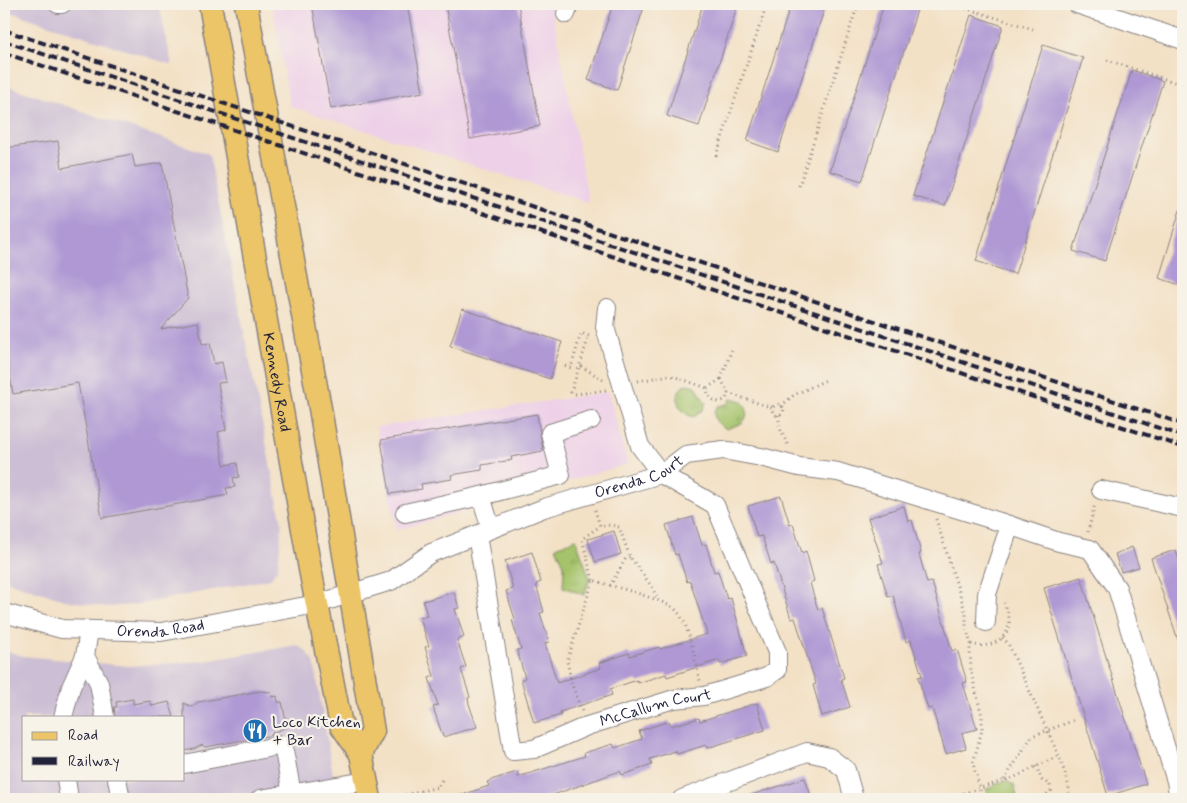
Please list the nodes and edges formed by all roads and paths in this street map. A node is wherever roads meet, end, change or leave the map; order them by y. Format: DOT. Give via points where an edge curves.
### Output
graph roads {
  1 [pos="58,4"];
  2 [pos="62,4"];
  3 [pos="210,4"];
  4 [pos="246,4"];
  5 [pos="767,4"];
  6 [pos="858,4"];
  7 [pos="951,4"];
  8 [pos="1077,4"];
  9 [pos="1033,29"];
  10 [pos="1183,40"];
  11 [pos="1107,60"];
  12 [pos="1183,85"];
  13 [pos="716,156"];
  14 [pos="799,186"];
  15 [pos="607,308"];
  16 [pos="732,349"];
  17 [pos="565,366"];
  18 [pos="582,366"];
  19 [pos="721,380"];
  20 [pos="826,380"];
  21 [pos="613,385"];
  22 [pos="707,388"];
  23 [pos="728,393"];
  24 [pos="781,406"];
  25 [pos="773,408"];
  26 [pos="778,415"];
  27 [pos="592,420"];
  28 [pos="799,467"];
  29 [pos="661,474"];
  30 [pos="561,475"];
  31 [pos="590,494"];
  32 [pos="1097,494"];
  33 [pos="481,496"];
  34 [pos="568,500"];
  35 [pos="936,502"];
  36 [pos="1183,508"];
  37 [pos="405,513"];
  38 [pos="1010,525"];
  39 [pos="600,526"];
  40 [pos="484,532"];
  41 [pos="1081,547"];
  42 [pos="630,557"];
  43 [pos="593,580"];
  44 [pos="610,586"];
  45 [pos="351,594"];
  46 [pos="658,601"];
  47 [pos="317,604"];
  48 [pos="4,613"];
  49 [pos="986,622"];
  50 [pos="89,630"];
  51 [pos="1002,638"];
  52 [pos="85,656"];
  53 [pos="704,696"];
  54 [pos="63,716"];
  55 [pos="105,716"];
  56 [pos="1075,720"];
  57 [pos="587,726"];
  58 [pos="1047,731"];
  59 [pos="361,754"];
  60 [pos="1058,756"];
  61 [pos="185,764"];
  62 [pos="1036,766"];
  63 [pos="443,778"];
  64 [pos="66,780"];
  65 [pos="117,780"];
  66 [pos="1004,781"];
  67 [pos="980,788"];
  68 [pos="368,790"];
  69 [pos="292,794"];
  70 [pos="310,795"];
  71 [pos="401,796"];
  72 [pos="982,797"];
  73 [pos="939,798"];
  74 [pos="68,799"];
  75 [pos="121,799"];
  76 [pos="260,799"];
  77 [pos="682,799"];
  78 [pos="854,799"];
  79 [pos="978,799"];
  80 [pos="991,799"];
  81 [pos="1046,799"];
  82 [pos="1069,799"];
  83 [pos="1178,799"];
  1 -- 2 [label="street"];
  3 -- 47 [label="main road, Kennedy Road"];
  4 -- 45 [label="main road"];
  5 -- 13 [label="path"];
  6 -- 14 [label="path"];
  7 -- 9 [label="path"];
  8 -- 10 [label="street"];
  11 -- 12 [label="path"];
  15 -- 21 [label="street" via="605,326"];
  16 -- 19 [label="path"];
  17 -- 21 [label="path" via="571,368 582,333 589,336 571,392 577,394"];
  18 -- 21 [label="path"];
  19 -- 22 [label="path"];
  19 -- 23 [label="path"];
  20 -- 24 [label="path"];
  21 -- 22 [label="path" via="670,375"];
  21 -- 29 [label="street" via="640,446"];
  22 -- 23 [label="path" via="708,396 716,402 726,399"];
  23 -- 25 [label="path"];
  24 -- 25 [label="path"];
  24 -- 26 [label="path" via="783,411"];
  25 -- 26 [label="path" via="774,414"];
  26 -- 28 [label="path" via="781,431"];
  27 -- 30 [label="street" via="550,433"];
  28 -- 29 [label="street, Orenda Court" via="723,450 686,455"];
  28 -- 35 [label="street, Orenda Court" via="838,472"];
  29 -- 31 [label="street, Orenda Court"];
  29 -- 53 [label="street, McCallum Court" via="715,505 777,652 777,670 767,677"];
  30 -- 33 [label="street"];
  30 -- 34 [label="street"];
  31 -- 34 [label="street, Orenda Court"];
  31 -- 39 [label="path"];
  32 -- 36 [label="street"];
  32 -- 41 [label="path"];
  33 -- 37 [label="street"];
  33 -- 40 [label="street"];
  34 -- 40 [label="street, Orenda Court"];
  35 -- 38 [label="street, Orenda Court"];
  35 -- 67 [label="path" via="934,513 966,614 971,644 971,672 982,716 982,730 972,763"];
  38 -- 41 [label="street, Orenda Court"];
  38 -- 49 [label="street" via="987,594"];
  39 -- 42 [label="path" via="619,528"];
  39 -- 43 [label="path" via="582,539"];
  40 -- 45 [label="street, Orenda Court" via="431,553 391,581"];
  40 -- 57 [label="street, McCallum Court" via="513,750 534,749"];
  41 -- 83 [label="street" via="1090,549 1116,588 1176,781"];
  42 -- 44 [label="path" via="626,558"];
  42 -- 46 [label="path"];
  43 -- 44 [label="path"];
  43 -- 57 [label="path" via="567,661"];
  44 -- 46 [label="path"];
  45 -- 47 [label="street, Orenda Court"];
  45 -- 59 [label="main road" via="372,731"];
  46 -- 53 [label="path" via="676,610 686,628"];
  47 -- 50 [label="street, Orenda Road" via="161,632"];
  47 -- 59 [label="main road, Kennedy Road" via="341,725"];
  48 -- 50 [label="street, Orenda Road" via="62,629"];
  50 -- 52 [label="street"];
  51 -- 58 [label="path" via="1008,643"];
  52 -- 54 [label="street" via="71,687"];
  52 -- 55 [label="street" via="99,682"];
  53 -- 57 [label="street, McCallum Court" via="674,699"];
  56 -- 58 [label="path"];
  58 -- 60 [label="path"];
  58 -- 66 [label="path" via="1032,736"];
  59 -- 68 [label="main road, Kennedy Road"];
  60 -- 62 [label="path"];
  60 -- 82 [label="path" via="1069,787"];
  61 -- 69 [label="street" via="283,745"];
  62 -- 66 [label="path"];
  62 -- 81 [label="path" via="1042,780 1050,785 1051,791"];
  63 -- 71 [label="path" via="438,787"];
  64 -- 74 [label="street"];
  65 -- 75 [label="street"];
  66 -- 67 [label="path"];
  67 -- 72 [label="path"];
  67 -- 73 [label="path"];
  68 -- 70 [label="street"];
  69 -- 70 [label="street"];
  69 -- 76 [label="street"];
  72 -- 79 [label="path"];
  72 -- 80 [label="path"];
  77 -- 78 [label="street" via="807,752 829,757 846,770"];
}
